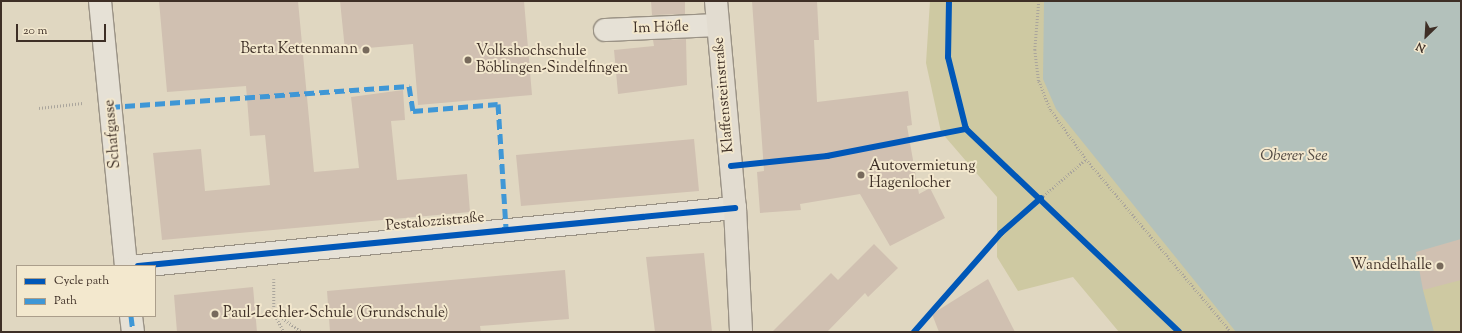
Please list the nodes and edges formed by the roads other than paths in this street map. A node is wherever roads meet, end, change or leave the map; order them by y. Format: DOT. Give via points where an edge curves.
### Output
graph roads {
  1 [pos="100,1"];
  2 [pos="716,1"];
  3 [pos="718,26"];
  4 [pos="605,30"];
  5 [pos="735,208"];
  6 [pos="126,265"];
  7 [pos="147,265"];
  8 [pos="131,317"];
  9 [pos="133,332"];
  10 [pos="741,332"];
  1 -- 6 [label="street, Schafgasse"];
  2 -- 3 [label="main road, Klaffensteinstraße"];
  3 -- 4 [label="street, Im Höfle"];
  3 -- 5 [label="main road, Klaffensteinstraße"];
  5 -- 7 [label="street, Pestalozzistraße" via="275,250"];
  5 -- 10 [label="main road, Klaffensteinstraße"];
  8 -- 9 [label="street"];
}
